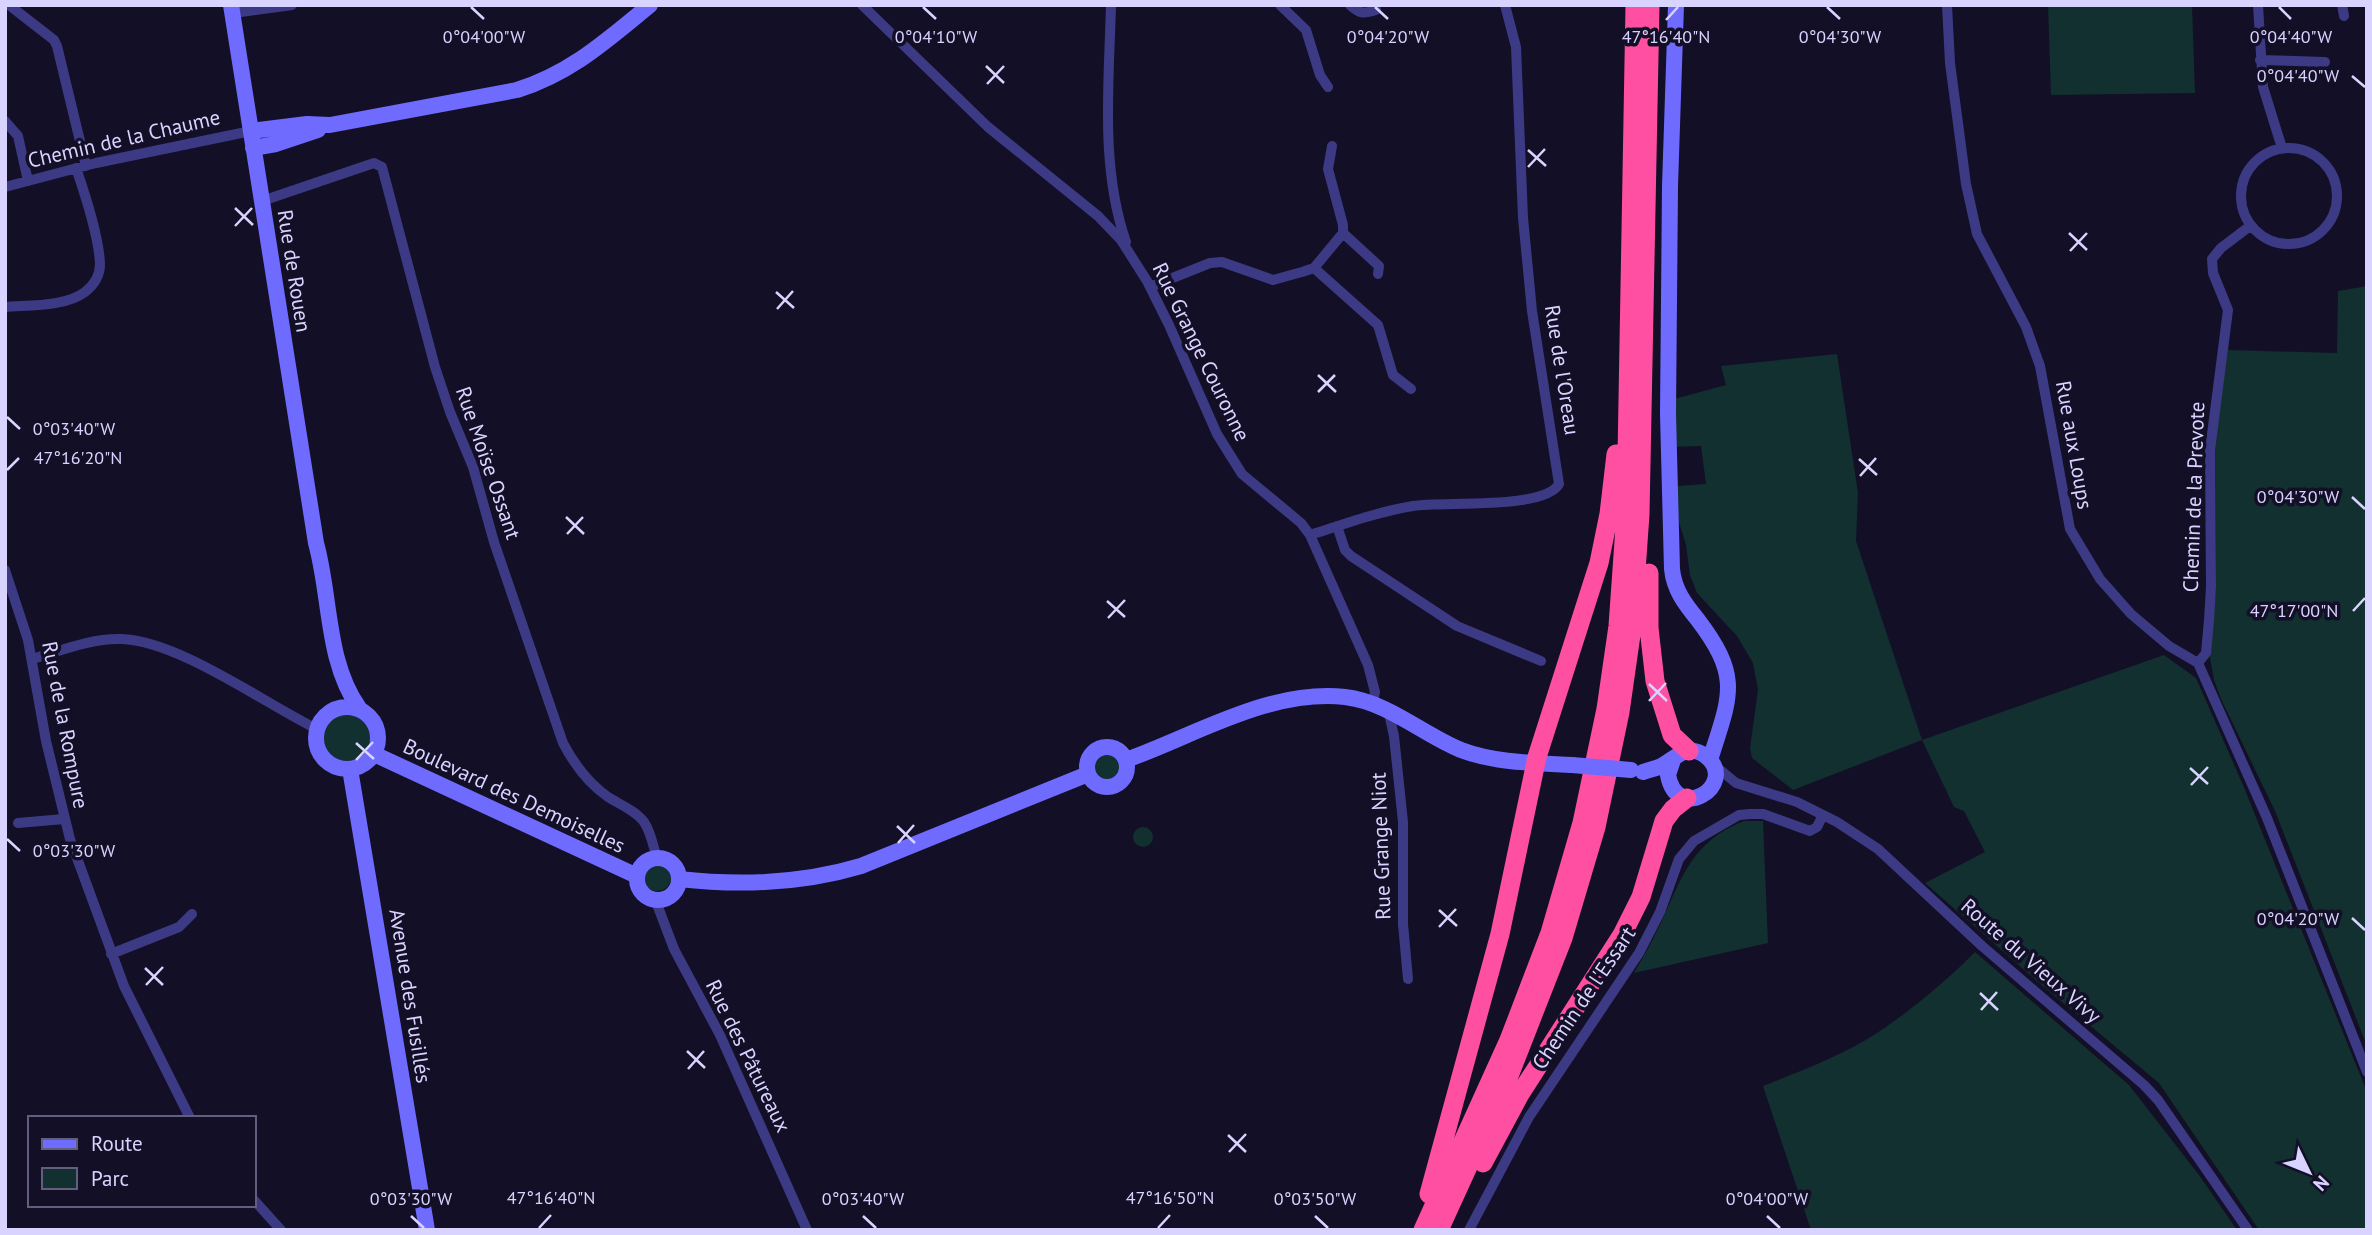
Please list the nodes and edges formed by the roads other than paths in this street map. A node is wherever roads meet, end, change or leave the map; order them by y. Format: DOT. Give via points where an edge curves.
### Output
graph roads {
  1 [pos="9,5"];
  2 [pos="292,5"];
  3 [pos="650,5"];
  4 [pos="862,5"];
  5 [pos="1111,5"];
  6 [pos="1280,5"];
  7 [pos="1350,5"];
  8 [pos="1505,5"];
  9 [pos="1635,5"];
  10 [pos="1650,5"];
  11 [pos="1676,5"];
  12 [pos="1947,5"];
  13 [pos="2258,5"];
  14 [pos="232,9"];
  15 [pos="1376,10"];
  16 [pos="2260,60"];
  17 [pos="2325,62"];
  18 [pos="1328,87"];
  19 [pos="5,121"];
  20 [pos="252,139"];
  21 [pos="1332,146"];
  22 [pos="2282,148"];
  23 [pos="81,167"];
  24 [pos="28,181"];
  25 [pos="5,187"];
  26 [pos="262,201"];
  27 [pos="1116,212"];
  28 [pos="1108,225"];
  29 [pos="2250,226"];
  30 [pos="1343,233"];
  31 [pos="1131,254"];
  32 [pos="1314,268"];
  33 [pos="1378,274"];
  34 [pos="1150,287"];
  35 [pos="5,307"];
  36 [pos="1410,389"];
  37 [pos="1628,398"];
  38 [pos="1641,471"];
  39 [pos="1337,526"];
  40 [pos="1310,536"];
  41 [pos="316,543"];
  42 [pos="5,570"];
  43 [pos="32,659"];
  44 [pos="1541,661"];
  45 [pos="2198,663"];
  46 [pos="1372,705"];
  47 [pos="359,708"];
  48 [pos="332,709"];
  49 [pos="1391,712"];
  50 [pos="317,729"];
  51 [pos="374,754"];
  52 [pos="1697,757"];
  53 [pos="1126,760"];
  54 [pos="1535,763"];
  55 [pos="350,769"];
  56 [pos="1637,771"];
  57 [pos="1088,774"];
  58 [pos="1669,783"];
  59 [pos="1736,783"];
  60 [pos="1709,791"];
  61 [pos="1687,798"];
  62 [pos="1823,815"];
  63 [pos="64,819"];
  64 [pos="18,823"];
  65 [pos="657,858"];
  66 [pos="637,876"];
  67 [pos="679,880"];
  68 [pos="655,899"];
  69 [pos="192,914"];
  70 [pos="111,954"];
  71 [pos="1408,979"];
  72 [pos="2367,1072"];
  73 [pos="189,1116"];
  74 [pos="256,1202"];
  75 [pos="281,1230"];
  76 [pos="427,1230"];
  77 [pos="807,1230"];
  78 [pos="1421,1230"];
  79 [pos="1441,1230"];
  80 [pos="1469,1230"];
  81 [pos="2248,1230"];
  1 -- 23 [label="street" via="57,46"];
  2 -- 14 [label="street"];
  3 -- 20 [label="street" via="579,62 541,82 490,97 330,125 309,134"];
  4 -- 28 [label="street, Rue Grange Couronne" via="1006,143"];
  5 -- 27 [label="street" via="1107,116"];
  6 -- 18 [label="street" via="1306,30"];
  7 -- 15 [label="street" via="1358,13"];
  8 -- 39 [label="street, Rue de l'Oreau" via="1516,47 1522,218 1532,312 1559,484 1550,493 1515,501 1416,505"];
  9 -- 37 [label="highway"];
  10 -- 38 [label="highway"];
  11 -- 52 [label="street" via="1668,414 1672,569 1677,592 1716,646 1728,677 1728,704 1718,734"];
  12 -- 45 [label="street, Rue aux Loups" via="1950,63 1977,234 2026,327 2040,366 2070,529 2100,579 2131,614"];
  13 -- 16 [label="street"];
  14 -- 20 [label="street, Rue de Rouen"];
  16 -- 17 [label="street"];
  16 -- 22 [label="street" via="2263,88"];
  19 -- 24 [label="street" via="18,136"];
  20 -- 23 [label="street, Chemin de la Chaume"];
  20 -- 26 [label="street, Rue de Rouen"];
  21 -- 30 [label="street" via="1328,169"];
  22 -- 29 [label="street" via="2260,156 2243,180 2242,209"];
  22 -- 29 [label="street" via="2305,150 2329,168 2336,185 2334,215 2320,233 2301,243 2278,243"];
  23 -- 24 [label="street, Chemin de la Chaume"];
  23 -- 35 [label="street" via="100,263 94,283 73,298"];
  24 -- 25 [label="street, Chemin de la Chaume"];
  26 -- 41 [label="street, Rue de Rouen"];
  26 -- 65 [label="street, Rue Moïse Ossant" via="374,163 382,167 435,367 473,467 563,743 588,780 646,824"];
  27 -- 28 [label="street"];
  27 -- 31 [label="street"];
  28 -- 31 [label="street, Rue Grange Couronne"];
  29 -- 45 [label="street, Chemin de la Prevote" via="2212,259 2228,310 2210,450 2209,621 2206,653"];
  30 -- 32 [label="street"];
  30 -- 33 [label="street" via="1379,265"];
  31 -- 34 [label="street, Rue Grange Couronne"];
  32 -- 34 [label="street" via="1273,280 1222,261"];
  32 -- 36 [label="street" via="1378,325 1393,375"];
  34 -- 40 [label="street, Rue Grange Couronne" via="1217,434 1242,474 1301,523"];
  37 -- 54 [label="highway" via="1599,563"];
  37 -- 78 [label="highway" via="1618,626 1582,823 1523,1005"];
  38 -- 52 [label="highway" via="1652,665 1669,728"];
  38 -- 79 [label="highway" via="1627,672 1586,864 1537,1010"];
  39 -- 40 [label="street, Rue de l'Oreau"];
  39 -- 44 [label="street" via="1351,556 1434,611 1474,634"];
  40 -- 46 [label="street, Rue Grange Couronne" via="1368,665 1375,692"];
  41 -- 47 [label="street, Rue de Rouen" via="338,664"];
  41 -- 48 [label="street, Rue de Rouen" via="315,567 335,689"];
  42 -- 43 [label="street, Rue de la Rompure"];
  43 -- 50 [label="street" via="96,641 142,641 202,666"];
  43 -- 63 [label="street, Rue de la Rompure"];
  45 -- 72 [label="street" via="2267,818"];
  46 -- 49 [label="street"];
  46 -- 53 [label="street" via="1330,696 1274,703"];
  47 -- 48 [label="street"];
  47 -- 51 [label="street" via="376,724"];
  48 -- 50 [label="street"];
  49 -- 54 [label="street" via="1461,750"];
  49 -- 71 [label="street, Rue Grange Niot" via="1403,821"];
  50 -- 55 [label="street" via="316,746 326,761"];
  51 -- 55 [label="street" via="360,767"];
  51 -- 66 [label="street, Boulevard des Demoiselles"];
  52 -- 56 [label="street"];
  52 -- 58 [label="street" via="1668,775"];
  52 -- 59 [label="street, Route du Vieux Vivy"];
  52 -- 60 [label="street" via="1715,778"];
  53 -- 57 [label="street" via="1117,749 1103,747 1091,754"];
  53 -- 57 [label="street" via="1126,776 1114,786 1096,784"];
  54 -- 56 [label="street, bridge"];
  54 -- 78 [label="highway" via="1503,925"];
  55 -- 76 [label="street, Avenue des Fusillés"];
  56 -- 58 [label="street"];
  57 -- 67 [label="street" via="827,877 729,884"];
  58 -- 61 [label="street"];
  59 -- 60 [label="street"];
  59 -- 62 [label="street, Route du Vieux Vivy"];
  60 -- 61 [label="street"];
  61 -- 79 [label="highway" via="1664,821 1641,897 1622,935 1520,1094"];
  62 -- 80 [label="street, Chemin de l'Essart" via="1810,831 1763,814 1739,816 1686,848 1639,953 1528,1117"];
  62 -- 81 [label="street, Route du Vieux Vivy" via="1878,849 1982,946 2144,1085"];
  63 -- 64 [label="street"];
  63 -- 70 [label="street, Rue de la Rompure"];
  65 -- 66 [label="street" via="646,862"];
  65 -- 67 [label="street" via="674,865"];
  66 -- 68 [label="street" via="643,894"];
  67 -- 68 [label="street" via="671,895"];
  68 -- 77 [label="street, Rue des Pâtureaux" via="674,950 720,1035"];
  69 -- 70 [label="street" via="179,927"];
  70 -- 73 [label="street, Rue de la Rompure"];
  74 -- 75 [label="street"];
}
